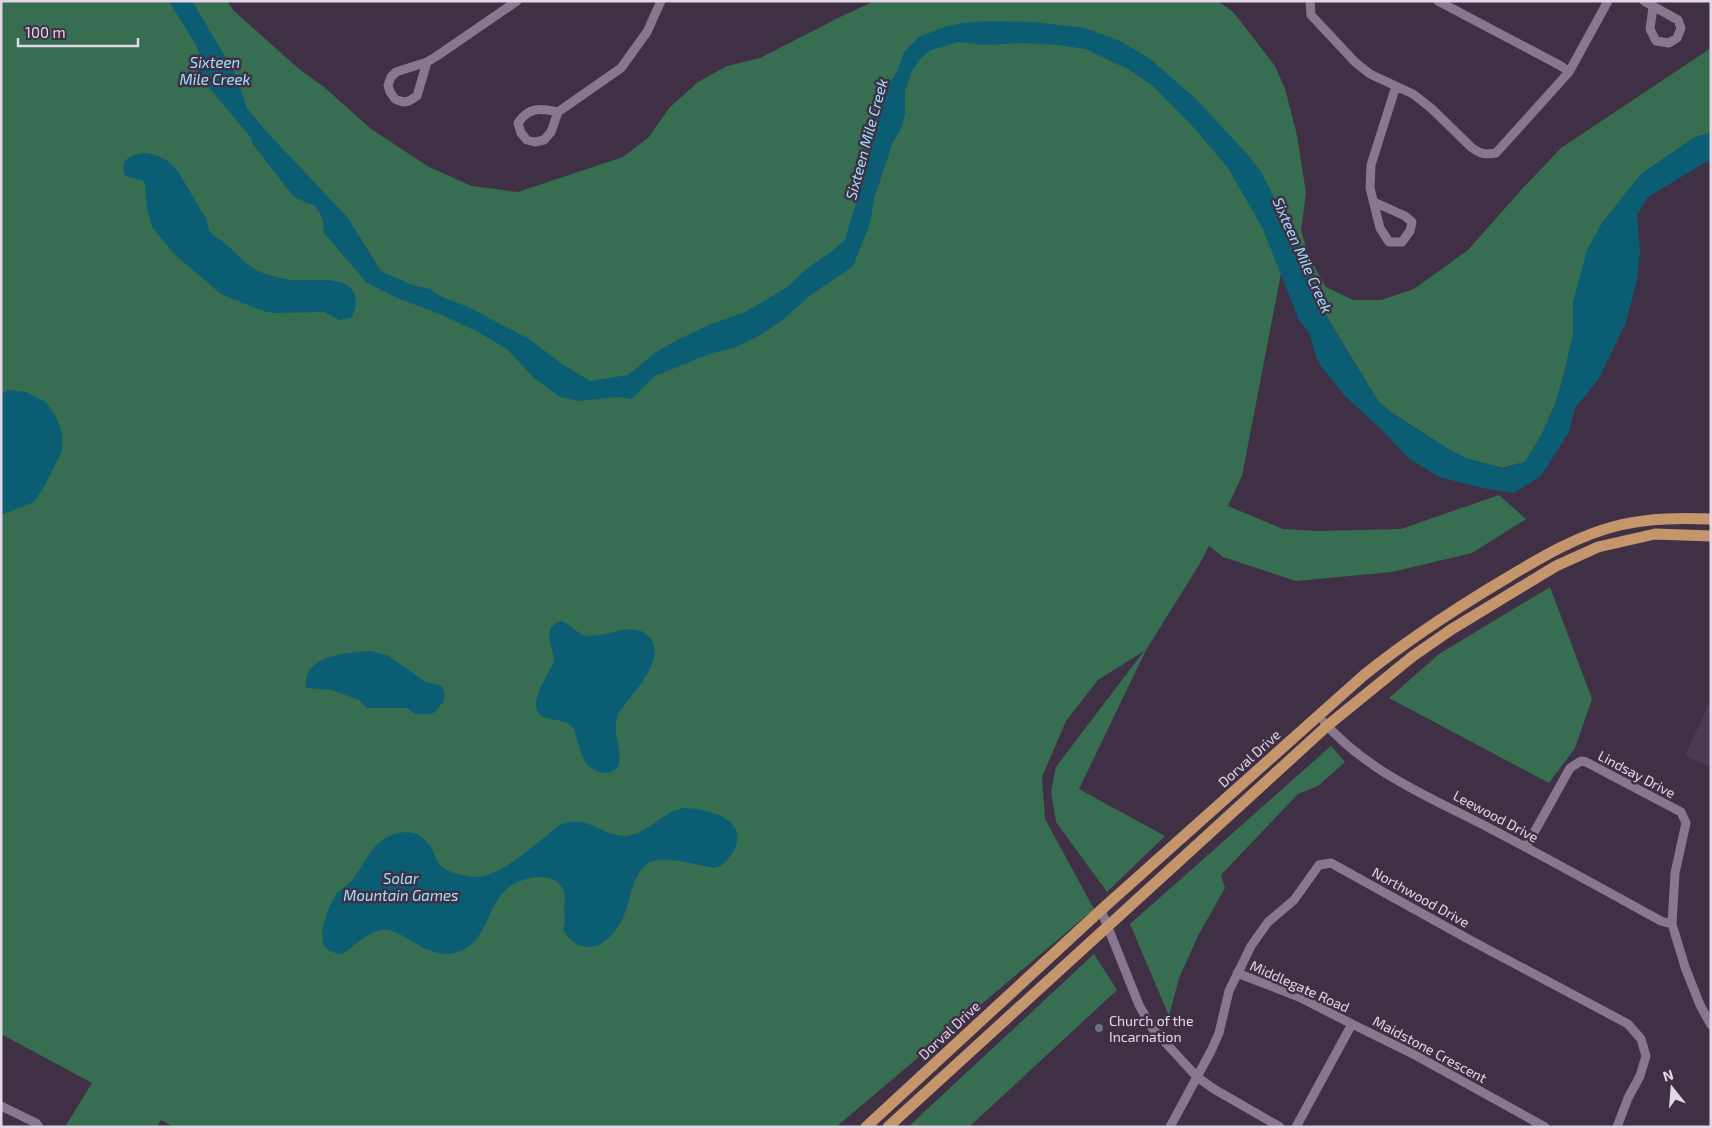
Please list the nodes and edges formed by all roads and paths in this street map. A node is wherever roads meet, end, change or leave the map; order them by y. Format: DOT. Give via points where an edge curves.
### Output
graph roads {
  1 [pos="517,1"];
  2 [pos="661,1"];
  3 [pos="1310,1"];
  4 [pos="1438,1"];
  5 [pos="1608,1"];
  6 [pos="1644,1"];
  7 [pos="1653,6"];
  8 [pos="427,62"];
  9 [pos="1568,72"];
  10 [pos="1396,86"];
  11 [pos="558,112"];
  12 [pos="1374,202"];
  13 [pos="1711,519"];
  14 [pos="1711,536"];
  15 [pos="1318,716"];
  16 [pos="1327,726"];
  17 [pos="1526,847"];
  18 [pos="1101,910"];
  19 [pos="1672,924"];
  20 [pos="1107,926"];
  21 [pos="1237,974"];
  22 [pos="1352,1024"];
  23 [pos="1711,1026"];
  24 [pos="1197,1077"];
  25 [pos="1,1106"];
  26 [pos="39,1127"];
  27 [pos="866,1127"];
  28 [pos="888,1127"];
  29 [pos="1170,1127"];
  30 [pos="1280,1127"];
  31 [pos="1296,1127"];
  32 [pos="1545,1127"];
  33 [pos="1617,1127"];
  1 -- 8 [label="street"];
  2 -- 11 [label="street" via="647,32 621,68"];
  3 -- 10 [label="street" via="1311,15 1345,52 1370,74"];
  4 -- 9 [label="street"];
  5 -- 9 [label="street"];
  6 -- 7 [label="street"];
  8 -- 8 [label="street" via="417,96 403,102 395,99 388,85 391,77 396,72"];
  9 -- 10 [label="street" via="1496,153 1487,155 1471,147 1413,94"];
  10 -- 12 [label="street" via="1370,166"];
  11 -- 11 [label="street" via="534,110 525,114 518,123 521,133 527,140 544,140 551,132"];
  12 -- 12 [label="street" via="1380,228 1389,242 1402,242 1412,222"];
  13 -- 15 [label="main road, Dorval Drive" via="1663,518 1620,525 1556,549 1462,605 1397,649"];
  14 -- 16 [label="main road, Dorval Drive" via="1644,535 1598,547 1556,566 1413,656"];
  15 -- 16 [label="street, Leewood Drive"];
  15 -- 18 [label="main road, Dorval Drive"];
  16 -- 17 [label="street, Leewood Drive" via="1354,752 1396,779"];
  16 -- 20 [label="main road, Dorval Drive"];
  17 -- 19 [label="street, Leewood Drive"];
  17 -- 19 [label="street, Lindsay Drive" via="1570,768 1581,761 1681,812 1686,824 1675,872"];
  18 -- 20 [label="street"];
  18 -- 27 [label="main road, Dorval Drive"];
  19 -- 23 [label="street, Lindsay Drive" via="1684,967"];
  20 -- 24 [label="street" via="1139,1006 1152,1028"];
  20 -- 28 [label="main road, Dorval Drive"];
  21 -- 22 [label="street, Middlegate Road" via="1299,998"];
  21 -- 24 [label="street, Northwood Drive" via="1225,1003 1219,1033"];
  21 -- 33 [label="street, Northwood Drive" via="1264,927 1294,900 1319,865 1331,864 1628,1024 1641,1039 1646,1056"];
  22 -- 31 [label="street, Maidstone Crescent"];
  22 -- 32 [label="street, Maidstone Crescent"];
  24 -- 29 [label="street, Northwood Drive"];
  24 -- 30 [label="street"];
  25 -- 26 [label="street"];
}
